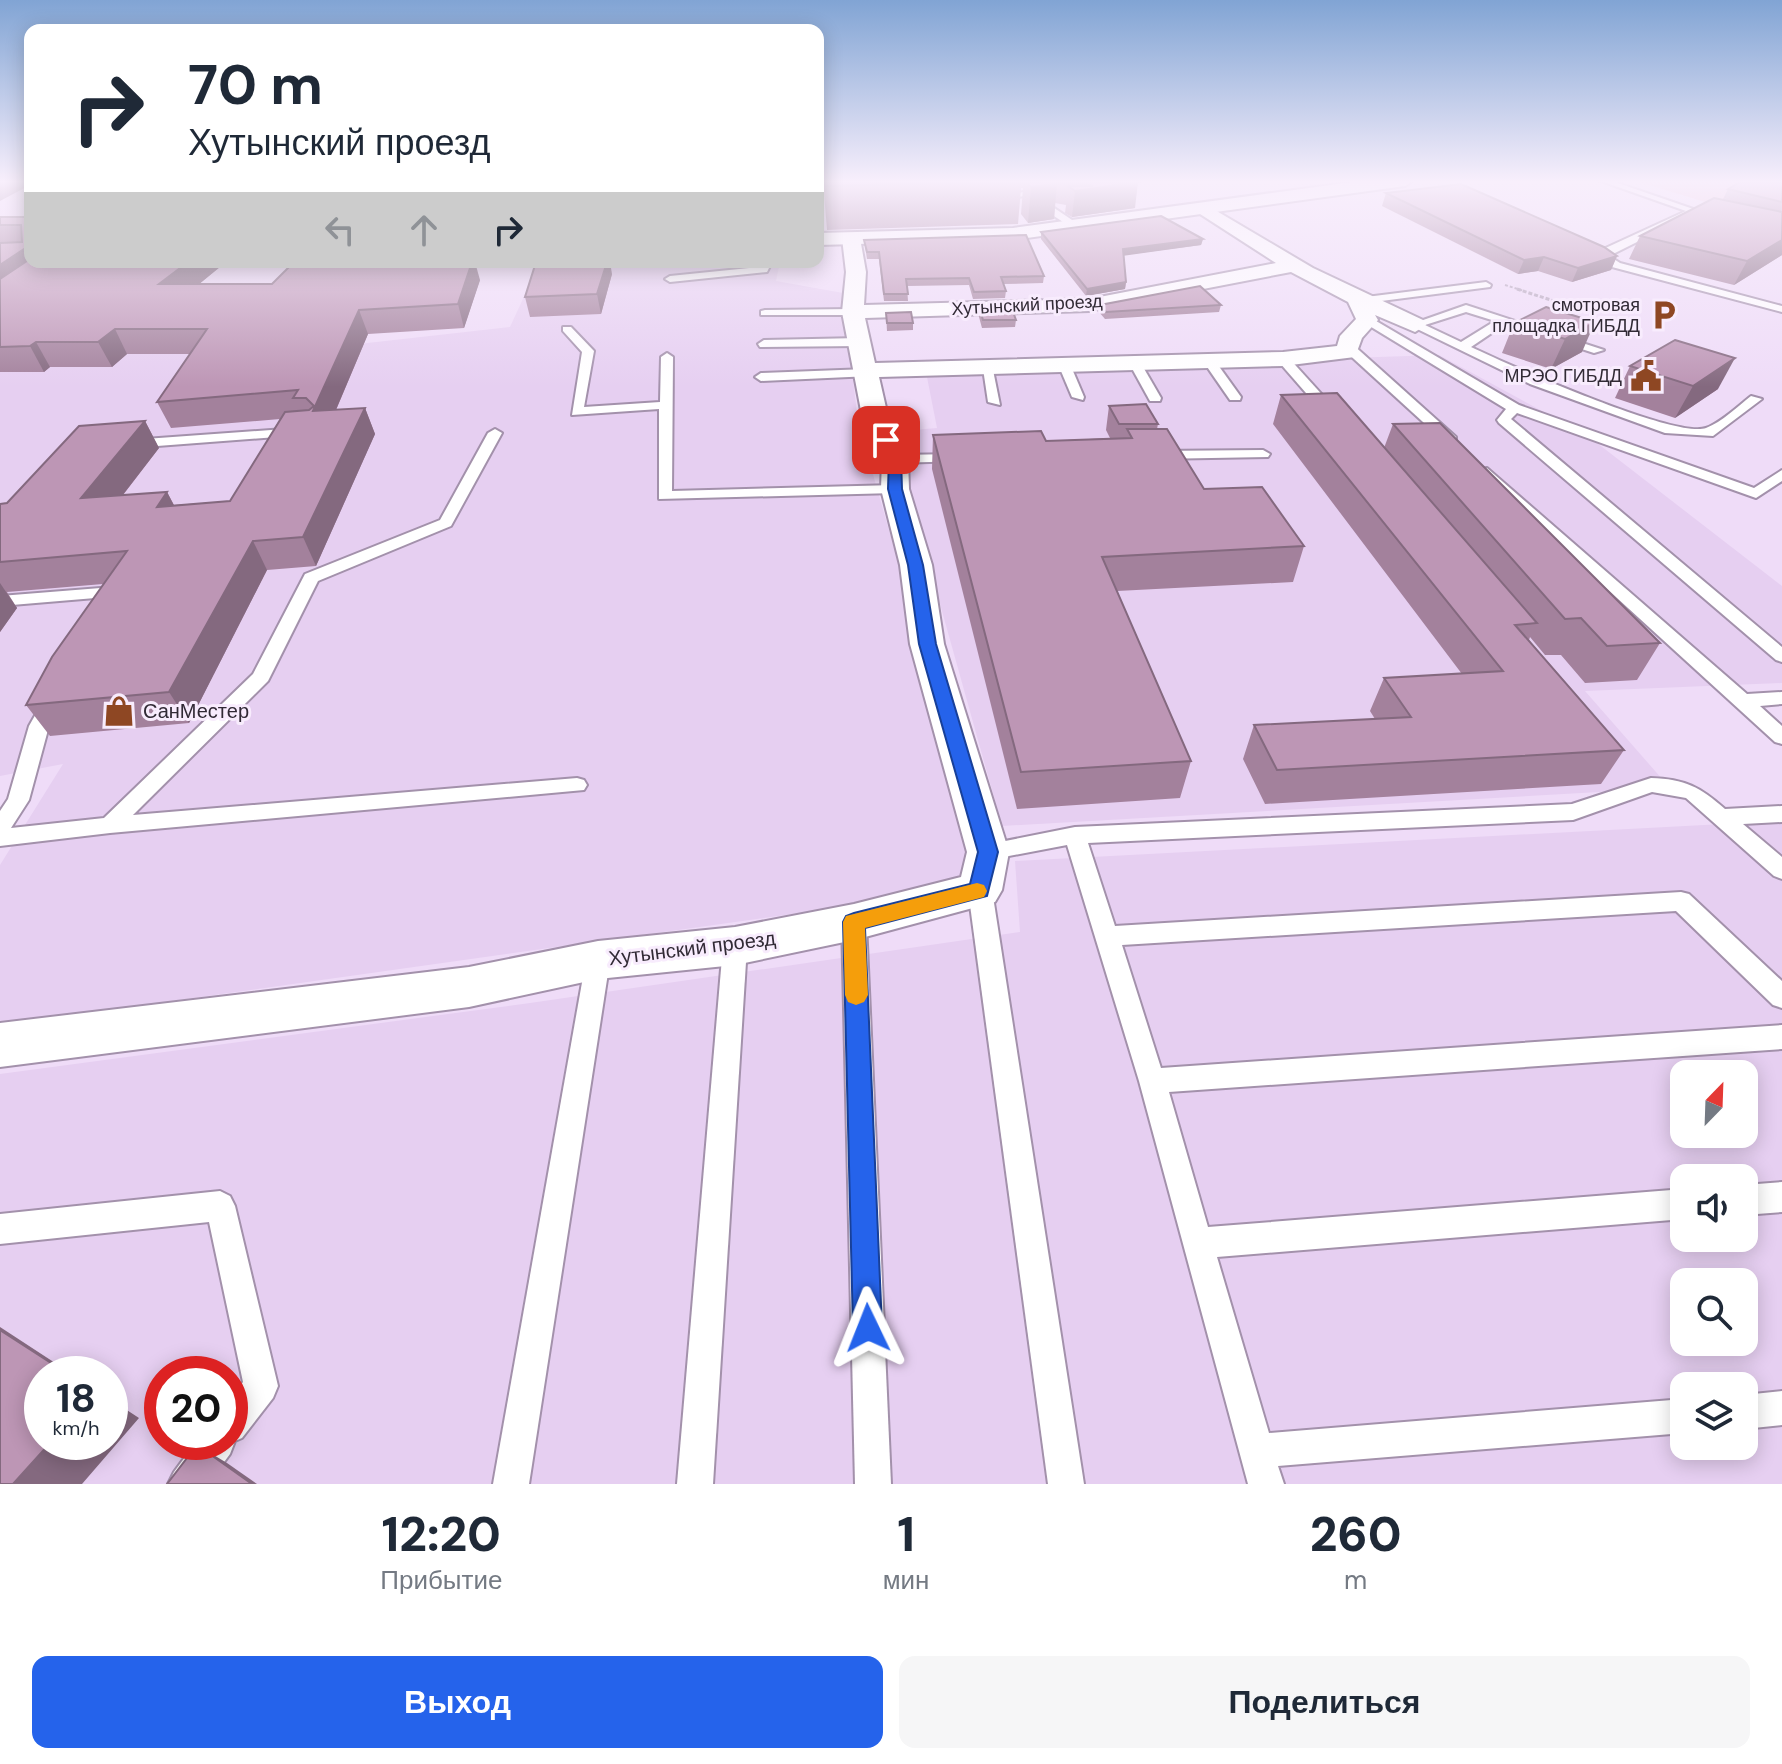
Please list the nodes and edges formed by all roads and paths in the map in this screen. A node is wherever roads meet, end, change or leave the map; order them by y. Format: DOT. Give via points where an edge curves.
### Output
graph roads {
  1 [pos="841,249"];
  2 [pos="1267,249"];
  3 [pos="1612,249"];
  4 [pos="1293,266"];
  5 [pos="764,268"];
  6 [pos="670,279"];
  7 [pos="1486,285"];
  8 [pos="1560,303"];
  9 [pos="1781,309"];
  10 [pos="1362,311"];
  11 [pos="765,313"];
  12 [pos="1504,320"];
  13 [pos="1415,325"];
  14 [pos="567,329"];
  15 [pos="764,344"];
  16 [pos="1347,346"];
  17 [pos="1462,347"];
  18 [pos="861,349"];
  19 [pos="1598,350"];
  20 [pos="667,357"];
  21 [pos="1283,359"];
  22 [pos="1209,361"];
  23 [pos="1135,363"];
  24 [pos="1064,364"];
  25 [pos="986,365"];
  26 [pos="761,377"];
  27 [pos="1078,397"];
  28 [pos="1235,397"];
  29 [pos="1155,398"];
  30 [pos="1756,399"];
  31 [pos="995,402"];
  32 [pos="665,405"];
  33 [pos="1514,408"];
  34 [pos="1342,425"];
  35 [pos="315,431"];
  36 [pos="495,433"];
  37 [pos="110,445"];
  38 [pos="1263,454"];
  39 [pos="1141,456"];
  40 [pos="972,458"];
  41 [pos="895,474"];
  42 [pos="1782,474"];
  43 [pos="0,601"];
  44 [pos="98,619"];
  45 [pos="1782,656"];
  46 [pos="61,686"];
  47 [pos="1782,698"];
  48 [pos="1743,701"];
  49 [pos="1782,737"];
  50 [pos="577,785"];
  51 [pos="9,802"];
  52 [pos="1782,814"];
  53 [pos="1720,817"];
  54 [pos="110,825"];
  55 [pos="0,828"];
  56 [pos="1075,835"];
  57 [pos="0,838"];
  58 [pos="1782,870"];
  59 [pos="984,871"];
  60 [pos="854,922"];
  61 [pos="1108,936"];
  62 [pos="735,946"];
  63 [pos="598,960"];
  64 [pos="1782,997"];
  65 [pos="1782,1037"];
  66 [pos="0,1045"];
  67 [pos="1152,1081"];
  68 [pos="1782,1197"];
  69 [pos="1758,1199"];
  70 [pos="1670,1205"];
  71 [pos="0,1229"];
  72 [pos="1198,1243"];
  73 [pos="248,1403"];
  74 [pos="1782,1408"];
  75 [pos="1758,1411"];
  76 [pos="1670,1417"];
  77 [pos="1256,1451"];
  78 [pos="204,1460"];
  79 [pos="186,1484"];
  80 [pos="511,1484"];
  81 [pos="695,1484"];
  82 [pos="873,1484"];
  83 [pos="1066,1484"];
  84 [pos="1266,1484"];
  1 -- 18 [label="street" via="856,272"];
  2 -- 4 [label="street"];
  3 -- 9 [label="lane" via="1603,253 1616,265"];
  4 -- 10 [label="street"];
  4 -- 18 [label="street, Хутынский проезд"];
  5 -- 6 [label="lane"];
  7 -- 8 [label="path" via="1491,281"];
  7 -- 10 [label="lane"];
  10 -- 13 [label="street"];
  10 -- 16 [label="street"];
  10 -- 33 [label="lane"];
  11 -- 18 [label="lane"];
  12 -- 13 [label="lane" via="1466,308"];
  12 -- 17 [label="lane"];
  12 -- 19 [label="lane"];
  13 -- 17 [label="lane"];
  14 -- 32 [label="lane" via="588,351 577,412"];
  15 -- 18 [label="lane"];
  16 -- 21 [label="street" via="1347,352 1337,355"];
  16 -- 48 [label="lane"];
  17 -- 30 [label="lane" via="1534,381 1670,430 1708,433"];
  18 -- 25 [label="street"];
  18 -- 26 [label="lane"];
  18 -- 41 [label="street" via="876,421"];
  20 -- 32 [label="lane"];
  21 -- 22 [label="street"];
  21 -- 34 [label="lane"];
  22 -- 23 [label="street"];
  22 -- 28 [label="lane"];
  23 -- 24 [label="street"];
  23 -- 29 [label="lane"];
  24 -- 25 [label="street"];
  24 -- 27 [label="lane"];
  25 -- 31 [label="lane"];
  32 -- 41 [label="lane" via="664,496"];
  33 -- 42 [label="lane" via="1756,494"];
  33 -- 45 [label="lane" via="1504,420"];
  35 -- 37 [label="lane"];
  36 -- 54 [label="lane" via="446,523 311,578 261,677"];
  38 -- 39 [label="lane"];
  40 -- 41 [label="lane"];
  41 -- 59 [label="street" via="927,644"];
  43 -- 44 [label="lane" via="113,592"];
  46 -- 51 [label="lane"];
  47 -- 48 [label="lane"];
  48 -- 49 [label="lane"];
  50 -- 54 [label="lane"];
  51 -- 55 [label="lane"];
  52 -- 53 [label="lane"];
  53 -- 56 [label="lane" via="1693,793 1651,785 1573,812"];
  53 -- 58 [label="lane"];
  54 -- 57 [label="lane"];
  56 -- 59 [label="lane"];
  56 -- 61 [label="lane"];
  59 -- 60 [label="street, Хутынский проезд"];
  59 -- 83 [label="lane"];
  60 -- 62 [label="street, Хутынский проезд"];
  60 -- 82 [label="lane"];
  61 -- 64 [label="lane" via="1681,901"];
  61 -- 67 [label="lane"];
  62 -- 63 [label="street, Хутынский проезд"];
  62 -- 81 [label="lane"];
  63 -- 66 [label="street, Хутынский проезд" via="469,987"];
  63 -- 80 [label="lane"];
  65 -- 67 [label="lane"];
  67 -- 72 [label="lane"];
  68 -- 69 [label="lane"];
  70 -- 72 [label="lane"];
  71 -- 73 [label="lane" via="220,1206 261,1386"];
  72 -- 77 [label="lane"];
  74 -- 75 [label="lane"];
  76 -- 77 [label="lane"];
  77 -- 84 [label="lane"];
  78 -- 79 [label="lane"];
}
